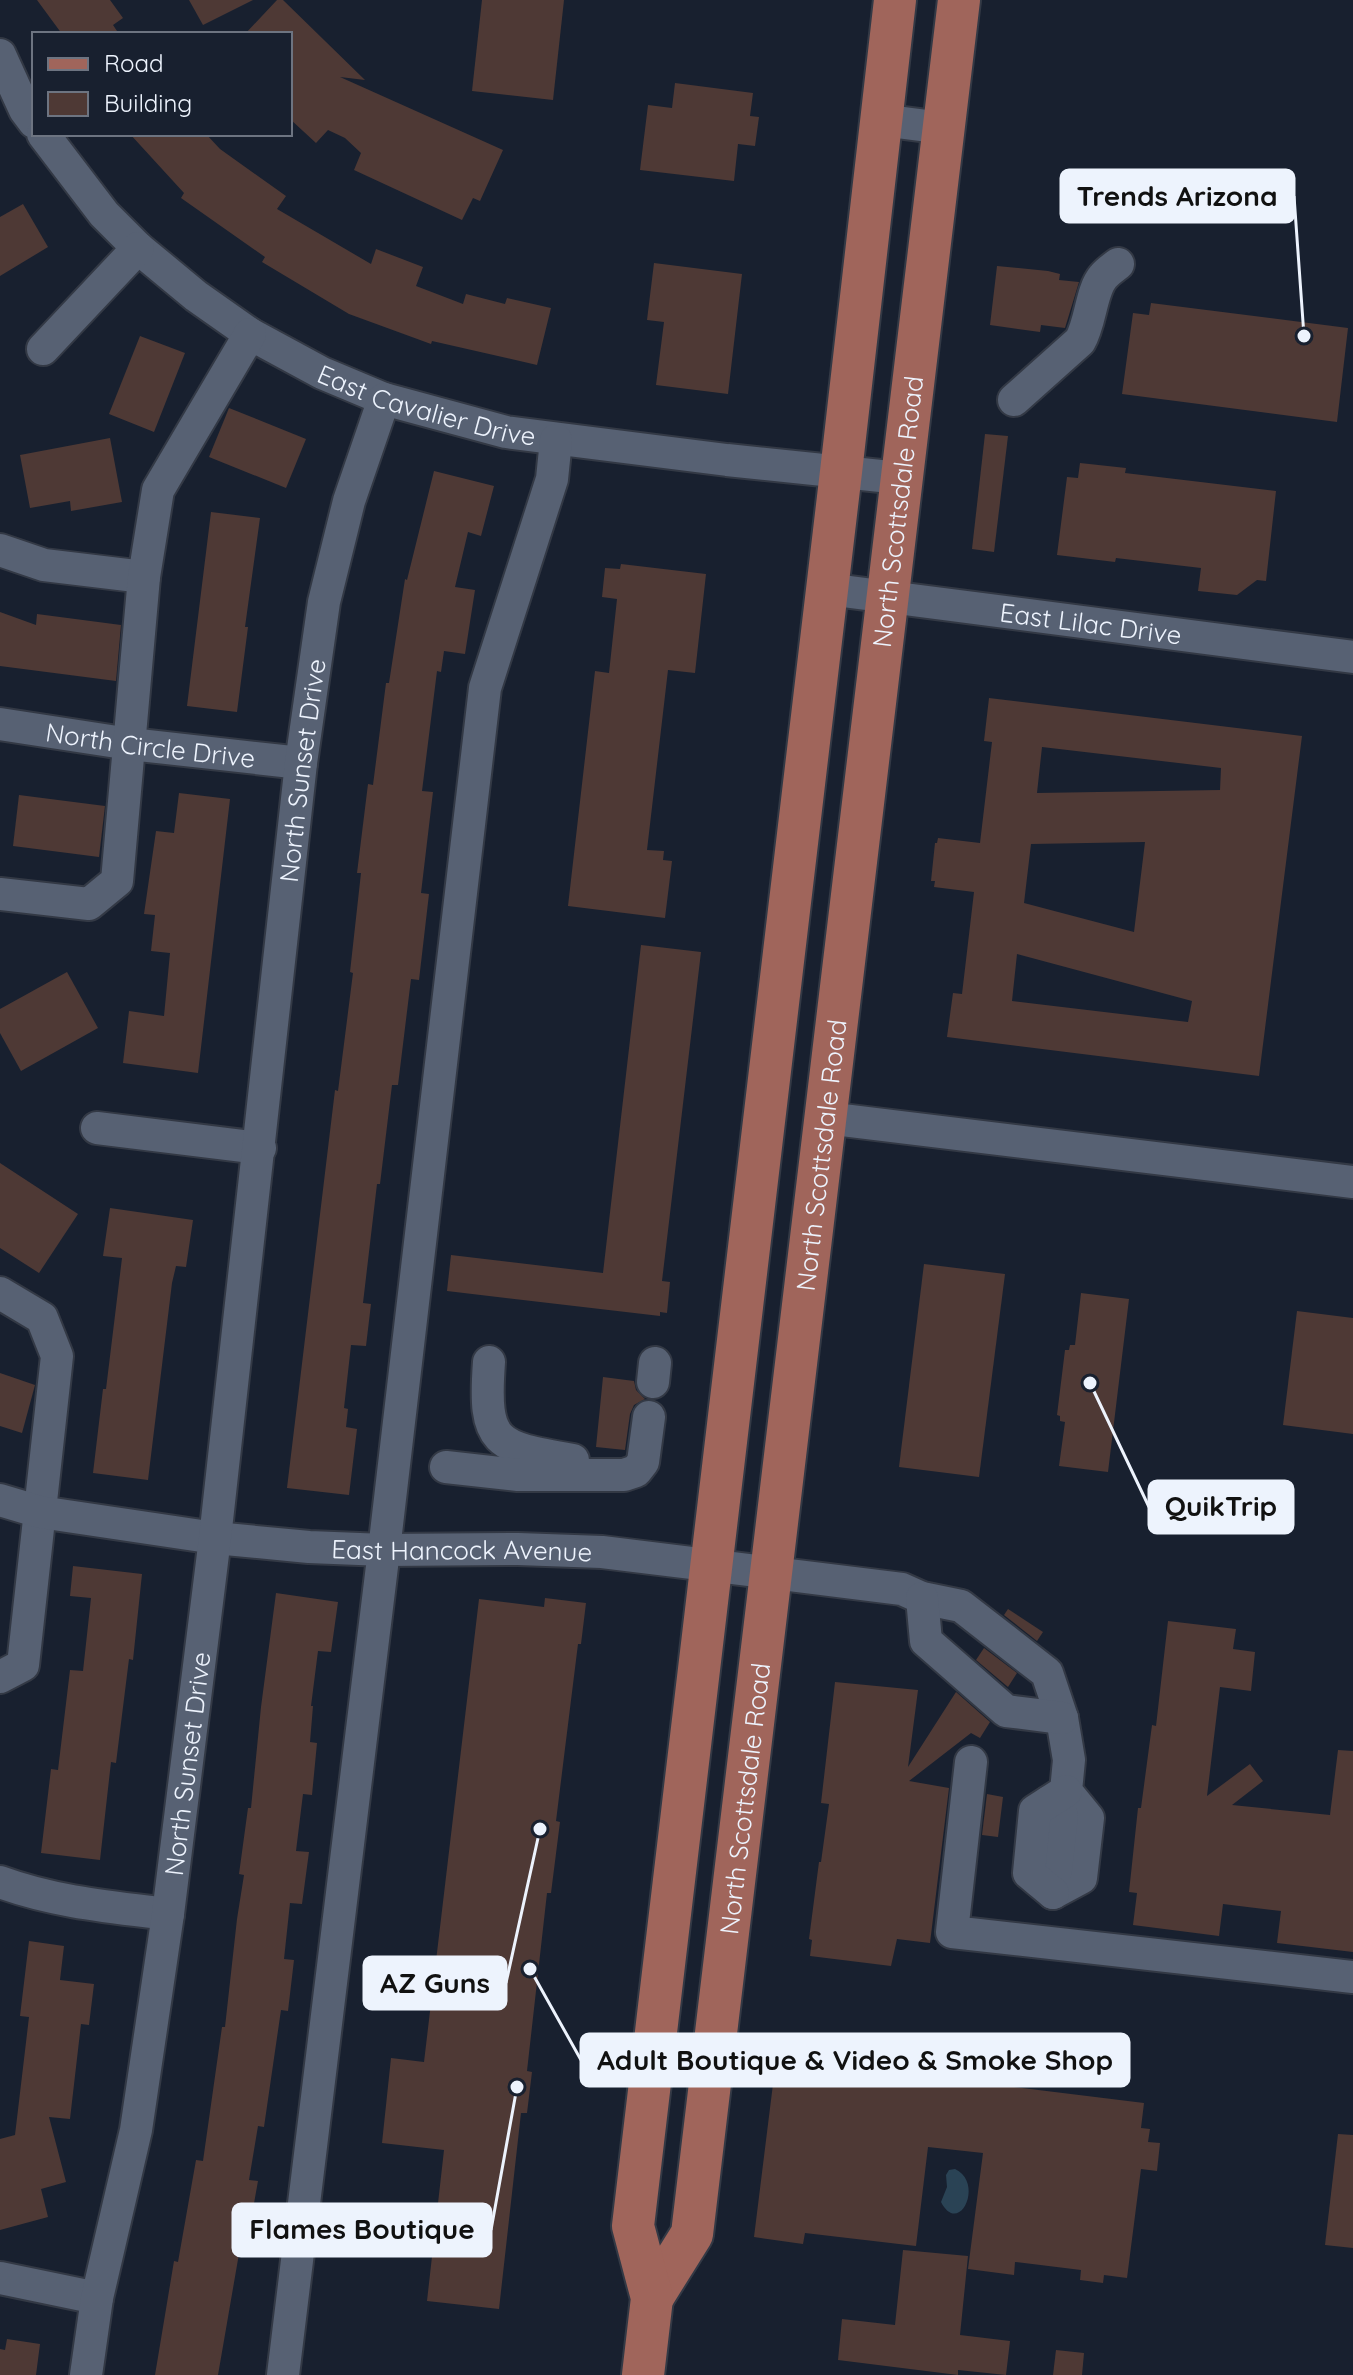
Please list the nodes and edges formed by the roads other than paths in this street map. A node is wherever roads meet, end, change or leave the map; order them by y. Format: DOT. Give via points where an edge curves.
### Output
graph roads {
  1 [pos="895,0"];
  2 [pos="959,0"];
  3 [pos="0,55"];
  4 [pos="32,119"];
  5 [pos="881,120"];
  6 [pos="943,128"];
  7 [pos="45,136"];
  8 [pos="138,248"];
  9 [pos="1118,264"];
  10 [pos="250,334"];
  11 [pos="43,349"];
  12 [pos="384,399"];
  13 [pos="1014,400"];
  14 [pos="556,440"];
  15 [pos="841,472"];
  16 [pos="900,478"];
  17 [pos="0,550"];
  18 [pos="144,577"];
  19 [pos="827,589"];
  20 [pos="887,596"];
  21 [pos="1353,657"];
  22 [pos="0,724"];
  23 [pos="130,744"];
  24 [pos="301,763"];
  25 [pos="0,894"];
  26 [pos="826,1118"];
  27 [pos="97,1128"];
  28 [pos="260,1148"];
  29 [pos="1353,1182"];
  30 [pos="0,1293"];
  31 [pos="489,1362"];
  32 [pos="649,1417"];
  33 [pos="446,1467"];
  34 [pos="636,1471"];
  35 [pos="0,1500"];
  36 [pos="40,1512"];
  37 [pos="215,1538"];
  38 [pos="384,1550"];
  39 [pos="712,1565"];
  40 [pos="772,1572"];
  41 [pos="922,1598"];
  42 [pos="0,1677"];
  43 [pos="1062,1718"];
  44 [pos="971,1762"];
  45 [pos="1058,1796"];
  46 [pos="0,1882"];
  47 [pos="1046,1887"];
  48 [pos="168,1914"];
  49 [pos="1048,1944"];
  50 [pos="1353,1977"];
  51 [pos="0,2278"];
  52 [pos="97,2298"];
  53 [pos="652,2298"];
  54 [pos="86,2375"];
  55 [pos="283,2375"];
  56 [pos="643,2375"];
  1 -- 5 [label="main road, North Scottsdale Road"];
  2 -- 6 [label="main road, North Scottsdale Road"];
  3 -- 4 [label="street"];
  5 -- 6 [label="street"];
  5 -- 15 [label="main road, North Scottsdale Road"];
  6 -- 16 [label="main road, North Scottsdale Road"];
  7 -- 8 [label="street, East Cavalier Drive" via="104,214"];
  8 -- 10 [label="street, East Cavalier Drive"];
  8 -- 11 [label="street"];
  9 -- 13 [label="street" via="1099,284 1080,341"];
  10 -- 12 [label="street, East Cavalier Drive"];
  10 -- 18 [label="street" via="158,490"];
  12 -- 14 [label="street, East Cavalier Drive"];
  12 -- 24 [label="street, North Sunset Drive" via="349,501 324,602"];
  14 -- 15 [label="street, East Cavalier Drive"];
  14 -- 38 [label="street" via="552,479 485,688"];
  15 -- 16 [label="street, East Cavalier Drive"];
  15 -- 19 [label="main road, North Scottsdale Road"];
  16 -- 20 [label="main road, North Scottsdale Road"];
  17 -- 18 [label="street" via="44,565"];
  18 -- 23 [label="street"];
  19 -- 20 [label="street, East Lilac Drive"];
  19 -- 39 [label="main road, North Scottsdale Road"];
  20 -- 21 [label="street, East Lilac Drive"];
  20 -- 26 [label="main road, North Scottsdale Road"];
  22 -- 23 [label="street, North Circle Drive"];
  23 -- 24 [label="street, North Circle Drive"];
  23 -- 25 [label="street" via="117,881 89,904"];
  24 -- 28 [label="street, North Sunset Drive"];
  26 -- 29 [label="street"];
  26 -- 40 [label="main road, North Scottsdale Road"];
  27 -- 28 [label="street"];
  28 -- 37 [label="street, North Sunset Drive"];
  30 -- 36 [label="street" via="42,1318 57,1356"];
  31 -- 34 [label="street" via="487,1410 492,1426 514,1448"];
  32 -- 34 [label="street" via="643,1462"];
  33 -- 34 [label="street" via="518,1475"];
  35 -- 36 [label="street, East Hancock Avenue"];
  36 -- 37 [label="street, East Hancock Avenue"];
  36 -- 42 [label="street" via="23,1665"];
  37 -- 38 [label="street, East Hancock Avenue"];
  37 -- 48 [label="street, North Sunset Drive"];
  38 -- 39 [label="street, East Hancock Avenue" via="602,1552"];
  38 -- 55 [label="street"];
  39 -- 40 [label="street, East Hancock Avenue"];
  39 -- 53 [label="main road, North Scottsdale Road" via="633,2226"];
  40 -- 41 [label="street, East Hancock Avenue" via="902,1589"];
  40 -- 53 [label="main road, North Scottsdale Road" via="692,2234"];
  41 -- 43 [label="street, East Hancock Avenue" via="961,1606 1039,1666 1047,1673"];
  41 -- 43 [label="street" via="926,1641 1006,1711"];
  43 -- 45 [label="street, East Hancock Avenue" via="1069,1760"];
  44 -- 49 [label="street" via="952,1932"];
  45 -- 47 [label="street" via="1035,1811 1029,1873"];
  45 -- 47 [label="street" via="1088,1818 1081,1878"];
  46 -- 48 [label="street" via="70,1901"];
  47 -- 49 [label="street"];
  48 -- 52 [label="street, North Sunset Drive" via="136,2130"];
  49 -- 50 [label="street"];
  51 -- 52 [label="street"];
  52 -- 54 [label="street, North Sunset Drive"];
  53 -- 56 [label="main road, North Scottsdale Road"];
}
